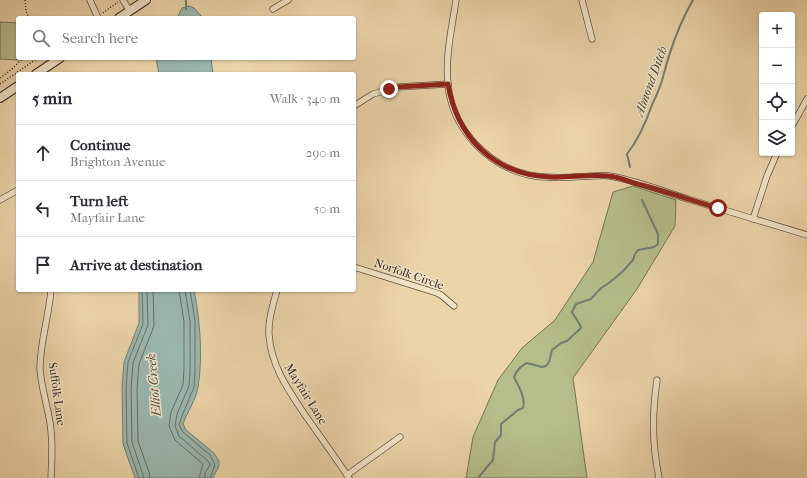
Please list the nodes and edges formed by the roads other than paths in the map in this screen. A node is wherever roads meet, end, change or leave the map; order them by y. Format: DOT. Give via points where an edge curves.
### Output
graph roads {
  1 [pos="90,0"];
  2 [pos="122,0"];
  3 [pos="146,0"];
  4 [pos="288,0"];
  5 [pos="456,0"];
  6 [pos="582,0"];
  7 [pos="273,9"];
  8 [pos="130,11"];
  9 [pos="97,16"];
  10 [pos="122,16"];
  11 [pos="592,39"];
  12 [pos="57,60"];
  13 [pos="39,72"];
  14 [pos="448,84"];
  15 [pos="16,87"];
  16 [pos="0,98"];
  17 [pos="807,99"];
  18 [pos="356,105"];
  19 [pos="795,121"];
  20 [pos="776,156"];
  21 [pos="16,191"];
  22 [pos="0,200"];
  23 [pos="753,219"];
  24 [pos="807,235"];
  25 [pos="356,268"];
  26 [pos="51,292"];
  27 [pos="277,292"];
  28 [pos="454,306"];
  29 [pos="657,380"];
  30 [pos="400,437"];
  31 [pos="348,476"];
  32 [pos="51,478"];
  33 [pos="659,478"];
  1 -- 9 [label="street"];
  2 -- 8 [label="street"];
  3 -- 8 [label="street"];
  4 -- 7 [label="street"];
  5 -- 14 [label="street" via="447,69"];
  6 -- 11 [label="street"];
  8 -- 10 [label="street"];
  12 -- 13 [label="street"];
  14 -- 18 [label="street" via="393,88 373,94"];
  14 -- 23 [label="street" via="453,107 466,132 473,142 503,165 534,176 609,176"];
  15 -- 16 [label="street"];
  17 -- 19 [label="street"];
  20 -- 23 [label="street"];
  21 -- 22 [label="street"];
  23 -- 24 [label="street"];
  25 -- 28 [label="street, Norfolk Circle" via="437,293"];
  26 -- 32 [label="street, Suffolk Lane" via="40,369 51,432"];
  27 -- 31 [label="street, Mayfair Lane" via="269,335 281,379"];
  29 -- 33 [label="street" via="653,422 655,460"];
  30 -- 31 [label="street"];
}
